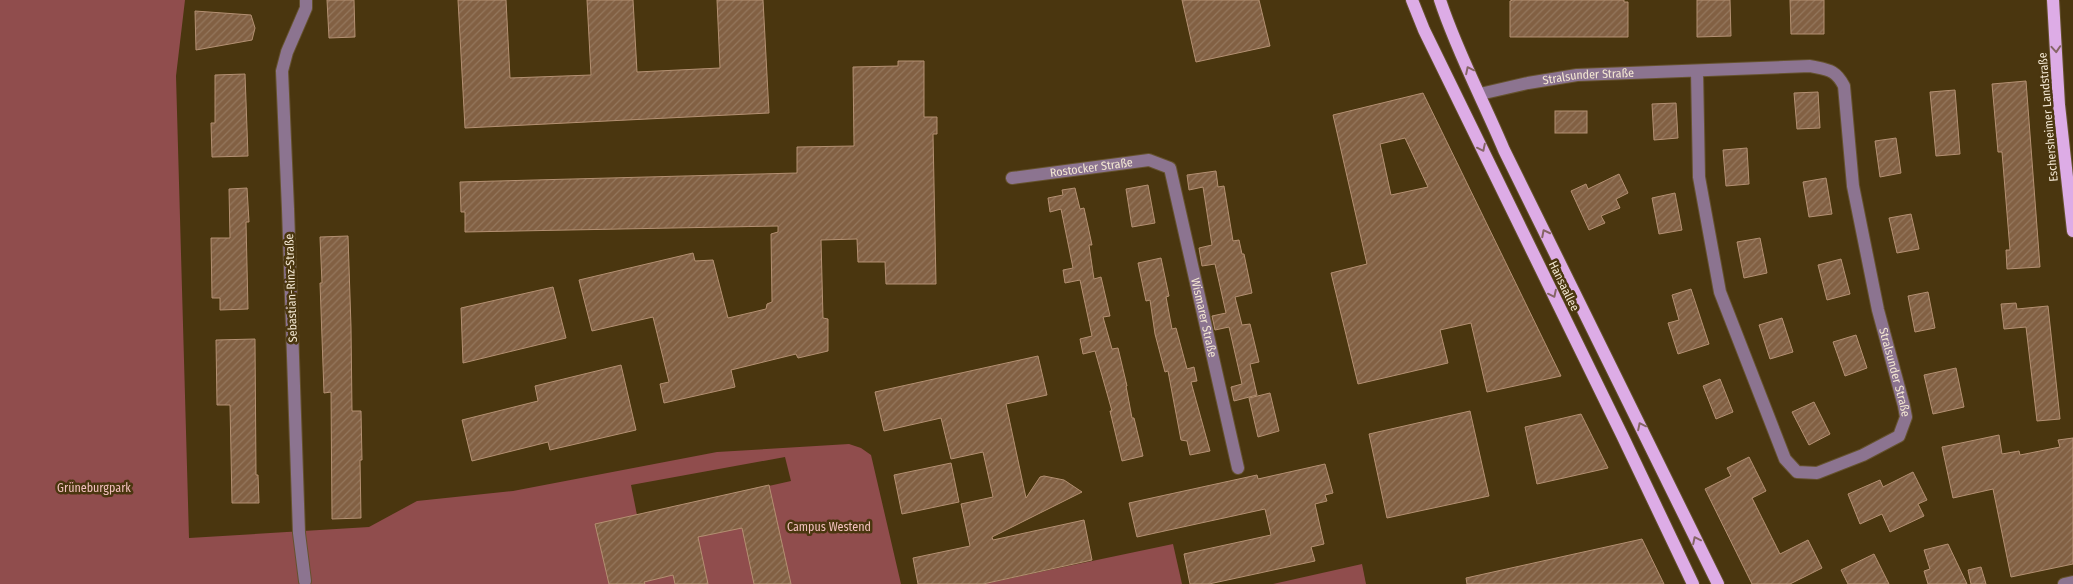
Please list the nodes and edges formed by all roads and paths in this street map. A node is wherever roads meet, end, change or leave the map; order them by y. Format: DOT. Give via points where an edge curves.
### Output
graph roads {
  1 [pos="306,0"];
  2 [pos="1412,0"];
  3 [pos="1440,0"];
  4 [pos="2053,0"];
  5 [pos="1697,72"];
  6 [pos="1480,94"];
  7 [pos="1170,168"];
  8 [pos="1012,178"];
  9 [pos="2073,231"];
  10 [pos="1238,468"];
  11 [pos="305,581"];
  12 [pos="2073,582"];
  13 [pos="1693,584"];
  14 [pos="1718,584"];
  15 [pos="2064,584"];
  1 -- 11 [label="street, Sebastian-Rinz-Straße" via="306,8 282,72 299,533"];
  2 -- 13 [label="main road, Hansaallee, one-way"];
  6 -- 3 [label="main road, Hansaallee, one-way" via="1455,43"];
  4 -- 9 [label="main road, Eschersheimer Landstraße, one-way" via="2059,104"];
  5 -- 5 [label="street, Stralsunder Straße" via="1810,66 1832,70 1844,86 1853,186 1878,310 1906,417 1899,436 1817,474 1797,472 1785,459 1720,292 1699,177"];
  5 -- 6 [label="street, Stralsunder Straße" via="1577,75"];
  14 -- 6 [label="main road, Hansaallee, one-way" via="1504,150"];
  7 -- 8 [label="street, Rostocker Straße" via="1149,160"];
  7 -- 10 [label="street, Wismarer Straße"];
  12 -- 15 [label="street"];
}
